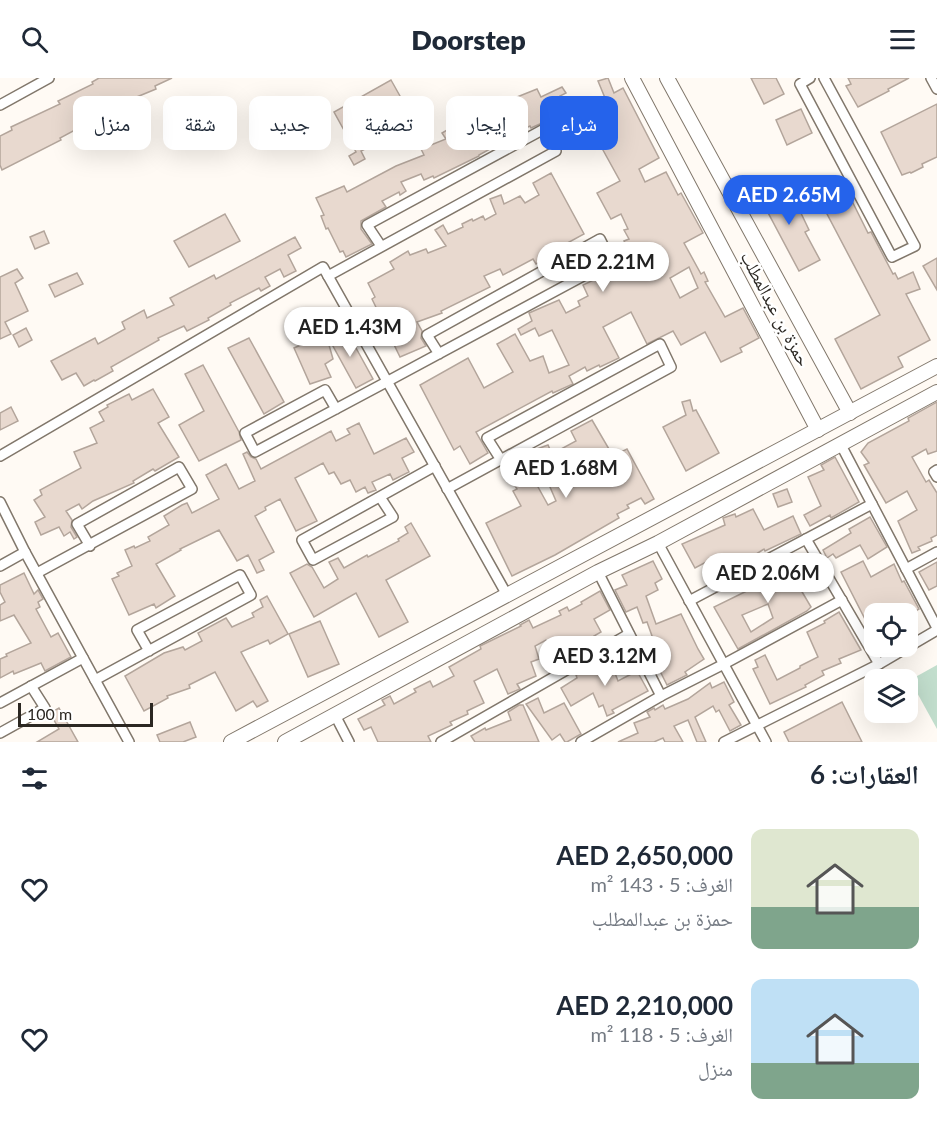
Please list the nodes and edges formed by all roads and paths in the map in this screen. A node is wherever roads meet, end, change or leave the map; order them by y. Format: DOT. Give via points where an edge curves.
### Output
graph roads {
  1 [pos="49,78"];
  2 [pos="632,78"];
  3 [pos="668,78"];
  4 [pos="810,78"];
  5 [pos="824,78"];
  6 [pos="931,78"];
  7 [pos="937,89"];
  8 [pos="0,105"];
  9 [pos="381,246"];
  10 [pos="328,276"];
  11 [pos="439,354"];
  12 [pos="937,366"];
  13 [pos="388,382"];
  14 [pos="937,392"];
  15 [pos="336,410"];
  16 [pos="849,413"];
  17 [pos="818,430"];
  18 [pos="841,445"];
  19 [pos="0,456"];
  20 [pos="501,460"];
  21 [pos="435,466"];
  22 [pos="937,470"];
  23 [pos="937,477"];
  24 [pos="447,489"];
  25 [pos="380,497"];
  26 [pos="0,501"];
  27 [pos="872,504"];
  28 [pos="806,539"];
  29 [pos="658,543"];
  30 [pos="90,546"];
  31 [pos="26,552"];
  32 [pos="937,552"];
  33 [pos="0,566"];
  34 [pos="906,570"];
  35 [pos="598,572"];
  36 [pos="37,573"];
  37 [pos="507,595"];
  38 [pos="842,600"];
  39 [pos="689,601"];
  40 [pos="937,629"];
  41 [pos="629,634"];
  42 [pos="149,651"];
  43 [pos="83,658"];
  44 [pos="724,664"];
  45 [pos="879,664"];
  46 [pos="95,680"];
  47 [pos="31,686"];
  48 [pos="661,696"];
  49 [pos="0,703"];
  50 [pos="334,715"];
  51 [pos="757,726"];
  52 [pos="0,733"];
  53 [pos="598,733"];
  54 [pos="129,742"];
  55 [pos="231,742"];
  56 [pos="285,742"];
  57 [pos="349,742"];
  58 [pos="441,742"];
  59 [pos="581,742"];
  60 [pos="603,742"];
  61 [pos="724,742"];
  62 [pos="766,742"];
  1 -- 8 [label="street"];
  2 -- 17 [label="street, حمزة بن عبدالمطلب"];
  3 -- 16 [label="street, حمزة بن عبدالمطلب"];
  4 -- 5 [label="street" via="800,84 892,257 915,246"];
  6 -- 7 [label="street"];
  9 -- 9 [label="street" via="555,151 544,129 367,225"];
  9 -- 10 [label="street"];
  10 -- 13 [label="street"];
  10 -- 19 [label="street" via="323,267"];
  11 -- 11 [label="street" via="612,261 600,238 427,335"];
  11 -- 13 [label="street"];
  12 -- 16 [label="street"];
  13 -- 15 [label="street"];
  13 -- 21 [label="street"];
  14 -- 18 [label="street"];
  15 -- 15 [label="street" via="325,390 245,433 255,452"];
  16 -- 17 [label="street"];
  17 -- 37 [label="street"];
  18 -- 27 [label="street"];
  18 -- 29 [label="street"];
  20 -- 20 [label="street" via="671,367 660,344 487,438"];
  20 -- 24 [label="street"];
  21 -- 24 [label="street"];
  21 -- 25 [label="street"];
  22 -- 23 [label="street"];
  24 -- 37 [label="street"];
  25 -- 25 [label="street" via="303,540 314,560 393,517"];
  26 -- 31 [label="street"];
  27 -- 28 [label="street"];
  27 -- 34 [label="street"];
  28 -- 38 [label="street"];
  28 -- 39 [label="street"];
  29 -- 35 [label="street"];
  29 -- 39 [label="street"];
  30 -- 30 [label="street" via="192,489 179,467 77,524"];
  30 -- 36 [label="street"];
  31 -- 33 [label="street"];
  31 -- 36 [label="street"];
  32 -- 34 [label="street"];
  34 -- 40 [label="street"];
  35 -- 41 [label="street"];
  35 -- 50 [label="street"];
  36 -- 43 [label="street"];
  37 -- 55 [label="street"];
  38 -- 44 [label="street"];
  38 -- 45 [label="street"];
  39 -- 44 [label="street"];
  40 -- 45 [label="street"];
  41 -- 48 [label="street"];
  41 -- 58 [label="street"];
  42 -- 42 [label="street" via="251,595 240,574 137,630"];
  42 -- 46 [label="street"];
  43 -- 46 [label="street"];
  43 -- 47 [label="street"];
  44 -- 48 [label="street"];
  44 -- 51 [label="street"];
  45 -- 51 [label="street"];
  46 -- 54 [label="street"];
  47 -- 49 [label="street"];
  47 -- 52 [label="street" via="45,708"];
  48 -- 53 [label="street"];
  50 -- 56 [label="street"];
  50 -- 57 [label="street"];
  51 -- 61 [label="street"];
  51 -- 62 [label="street"];
  53 -- 59 [label="street"];
  53 -- 60 [label="street"];
}
